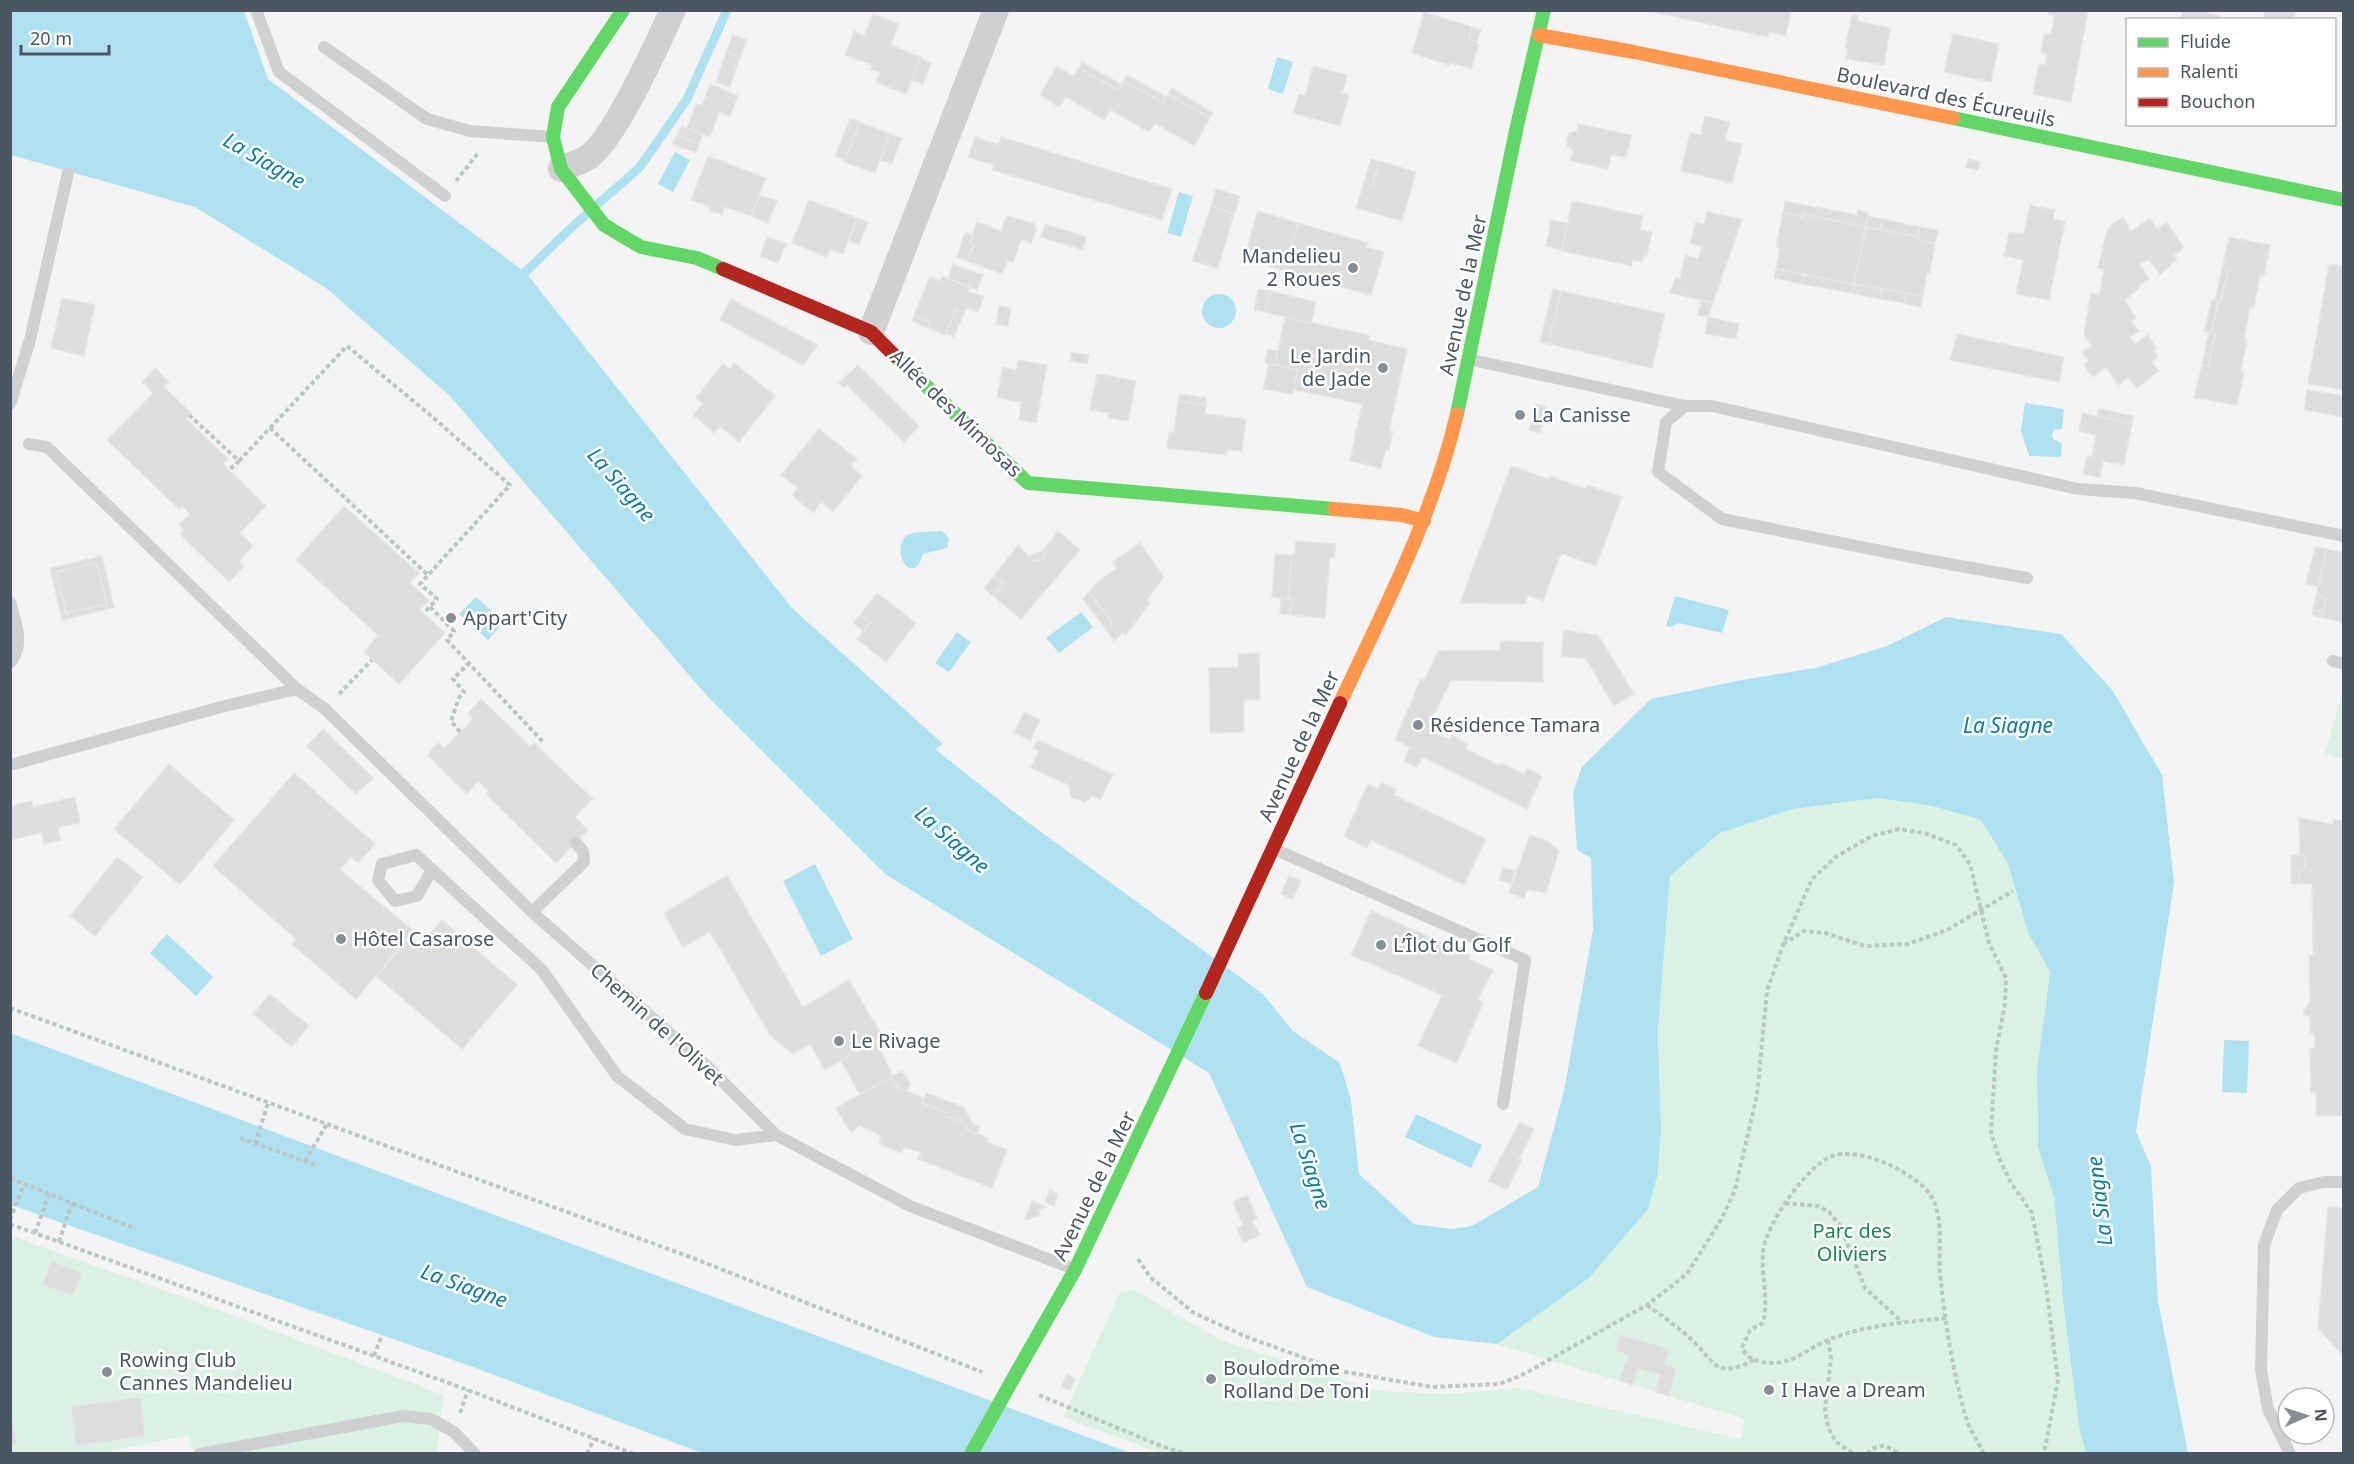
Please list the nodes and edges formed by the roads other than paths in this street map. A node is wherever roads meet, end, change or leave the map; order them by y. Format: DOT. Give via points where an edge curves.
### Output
graph roads {
  1 [pos="256,10"];
  2 [pos="622,10"];
  3 [pos="673,10"];
  4 [pos="996,10"];
  5 [pos="1544,10"];
  6 [pos="1539,35"];
  7 [pos="324,47"];
  8 [pos="553,137"];
  9 [pos="561,169"];
  10 [pos="68,173"];
  11 [pos="445,196"];
  12 [pos="2343,200"];
  13 [pos="871,332"];
  14 [pos="1470,360"];
  15 [pos="10,404"];
  16 [pos="1685,406"];
  17 [pos="29,444"];
  18 [pos="1424,521"];
  19 [pos="2343,536"];
  20 [pos="2028,578"];
  21 [pos="10,602"];
  22 [pos="10,663"];
  23 [pos="297,690"];
  24 [pos="10,765"];
  25 [pos="576,843"];
  26 [pos="1273,848"];
  27 [pos="432,870"];
  28 [pos="532,912"];
  29 [pos="1503,1104"];
  30 [pos="776,1135"];
  31 [pos="2343,1182"];
  32 [pos="1075,1270"];
  33 [pos="200,1454"];
  34 [pos="475,1454"];
  35 [pos="971,1454"];
  36 [pos="2290,1454"];
  1 -- 11 [label="lane" via="279,72"];
  2 -- 8 [label="street" via="558,107"];
  3 -- 9 [label="street" via="610,133 588,158"];
  4 -- 13 [label="street"];
  5 -- 6 [label="street, Avenue de la Mer"];
  6 -- 12 [label="street, Boulevard des Écureuils"];
  6 -- 14 [label="street, Avenue de la Mer"];
  7 -- 8 [label="lane" via="427,119 470,131"];
  8 -- 9 [label="street"];
  9 -- 13 [label="street" via="604,225 641,247 697,258"];
  10 -- 15 [label="lane" via="30,340"];
  13 -- 18 [label="street, Allée des Mimosas" via="1028,483 1402,515"];
  14 -- 16 [label="lane"];
  14 -- 18 [label="street, Avenue de la Mer" via="1451,440"];
  16 -- 19 [label="lane" via="1712,406 2078,489 2135,493"];
  16 -- 20 [label="lane" via="1666,422 1658,472 1722,519"];
  17 -- 23 [label="lane, Chemin de l'Olivet" via="47,447"];
  18 -- 26 [label="street, Avenue de la Mer"];
  21 -- 22 [label="lane" via="19,638 17,655"];
  23 -- 24 [label="lane"];
  23 -- 28 [label="lane, Chemin de l'Olivet" via="325,709"];
  25 -- 28 [label="lane" via="584,851 584,862"];
  26 -- 29 [label="lane" via="1525,960"];
  26 -- 32 [label="street, Avenue de la Mer"];
  27 -- 27 [label="lane" via="416,855 382,864 378,880 395,901 417,896"];
  27 -- 30 [label="lane" via="542,970 617,1076 685,1129 735,1140"];
  28 -- 30 [label="lane, Chemin de l'Olivet" via="708,1067"];
  30 -- 32 [label="lane, Chemin de l'Olivet" via="910,1206"];
  31 -- 36 [label="lane" via="2300,1188 2277,1210 2264,1245 2261,1370 2268,1409"];
  32 -- 35 [label="street, Avenue de la Mer, bridge"];
  33 -- 34 [label="lane" via="403,1416 431,1419 454,1432"];
}
